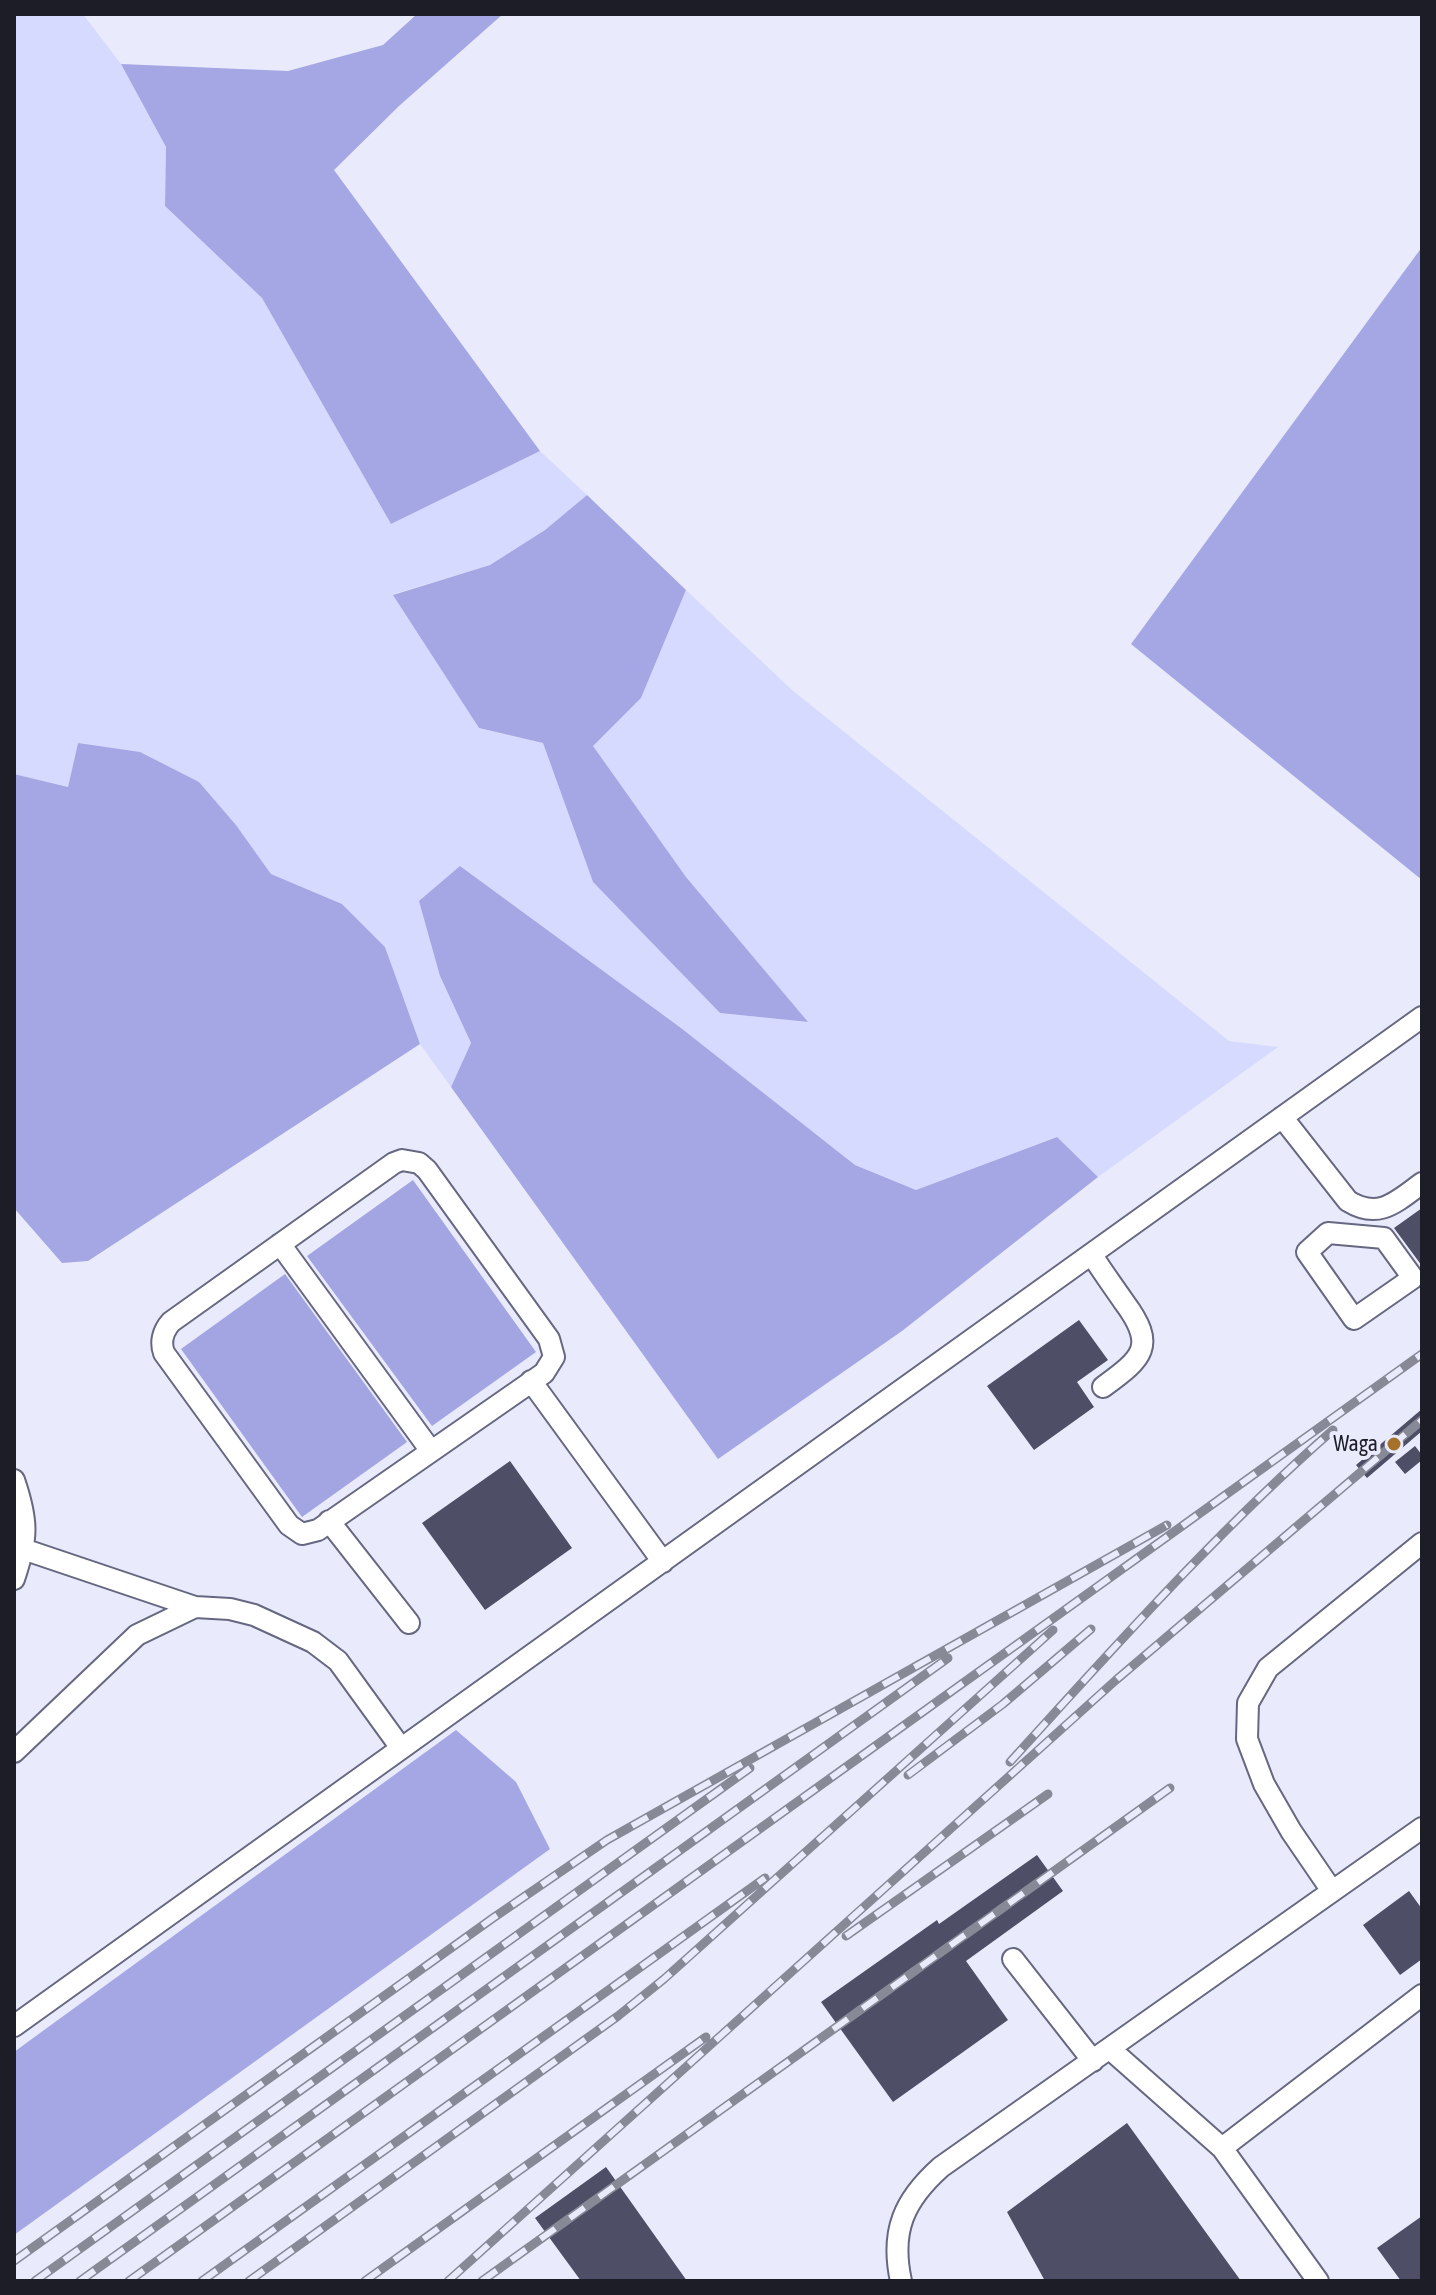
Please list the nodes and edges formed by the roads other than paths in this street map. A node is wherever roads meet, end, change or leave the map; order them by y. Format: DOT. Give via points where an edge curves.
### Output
graph roads {
  1 [pos="1422,1017"];
  2 [pos="1282,1117"];
  3 [pos="1422,1183"];
  4 [pos="1363,1210"];
  5 [pos="1353,1235"];
  6 [pos="280,1244"];
  7 [pos="1092,1255"];
  8 [pos="531,1381"];
  9 [pos="1103,1387"];
  10 [pos="431,1451"];
  11 [pos="14,1480"];
  12 [pos="329,1521"];
  13 [pos="1422,1543"];
  14 [pos="19,1547"];
  15 [pos="663,1562"];
  16 [pos="14,1579"];
  17 [pos="195,1607"];
  18 [pos="409,1623"];
  19 [pos="401,1748"];
  20 [pos="14,1752"];
  21 [pos="1422,1828"];
  22 [pos="1332,1891"];
  23 [pos="1013,1959"];
  24 [pos="1422,1995"];
  25 [pos="14,2026"];
  26 [pos="1110,2049"];
  27 [pos="1093,2061"];
  28 [pos="1222,2148"];
  29 [pos="901,2281"];
  30 [pos="1318,2281"];
  1 -- 2 [label="lane"];
  2 -- 4 [label="lane" via="1348,1201"];
  2 -- 7 [label="lane"];
  3 -- 4 [label="lane" via="1385,1208"];
  4 -- 5 [label="lane"];
  5 -- 5 [label="lane" via="1384,1238 1413,1278 1354,1319 1307,1252 1328,1233"];
  6 -- 8 [label="lane" via="394,1163 419,1163 554,1348 550,1367"];
  6 -- 10 [label="lane"];
  6 -- 12 [label="lane" via="171,1322 162,1346 289,1525 302,1534"];
  7 -- 9 [label="lane" via="1140,1323 1144,1340 1127,1369"];
  7 -- 15 [label="lane"];
  8 -- 10 [label="lane"];
  8 -- 15 [label="lane"];
  10 -- 12 [label="lane"];
  11 -- 14 [label="lane" via="25,1512"];
  12 -- 18 [label="lane"];
  13 -- 22 [label="lane" via="1268,1668 1248,1703 1247,1739 1264,1784"];
  14 -- 16 [label="lane"];
  14 -- 17 [label="lane"];
  15 -- 19 [label="lane"];
  17 -- 19 [label="lane" via="254,1615 313,1642 338,1661"];
  17 -- 20 [label="lane" via="137,1635"];
  19 -- 25 [label="lane"];
  21 -- 22 [label="lane"];
  22 -- 26 [label="lane"];
  23 -- 27 [label="lane"];
  24 -- 28 [label="lane"];
  26 -- 27 [label="lane"];
  26 -- 28 [label="lane"];
  27 -- 29 [label="lane" via="924,2182 907,2206 898,2233"];
  28 -- 30 [label="lane"];
}
